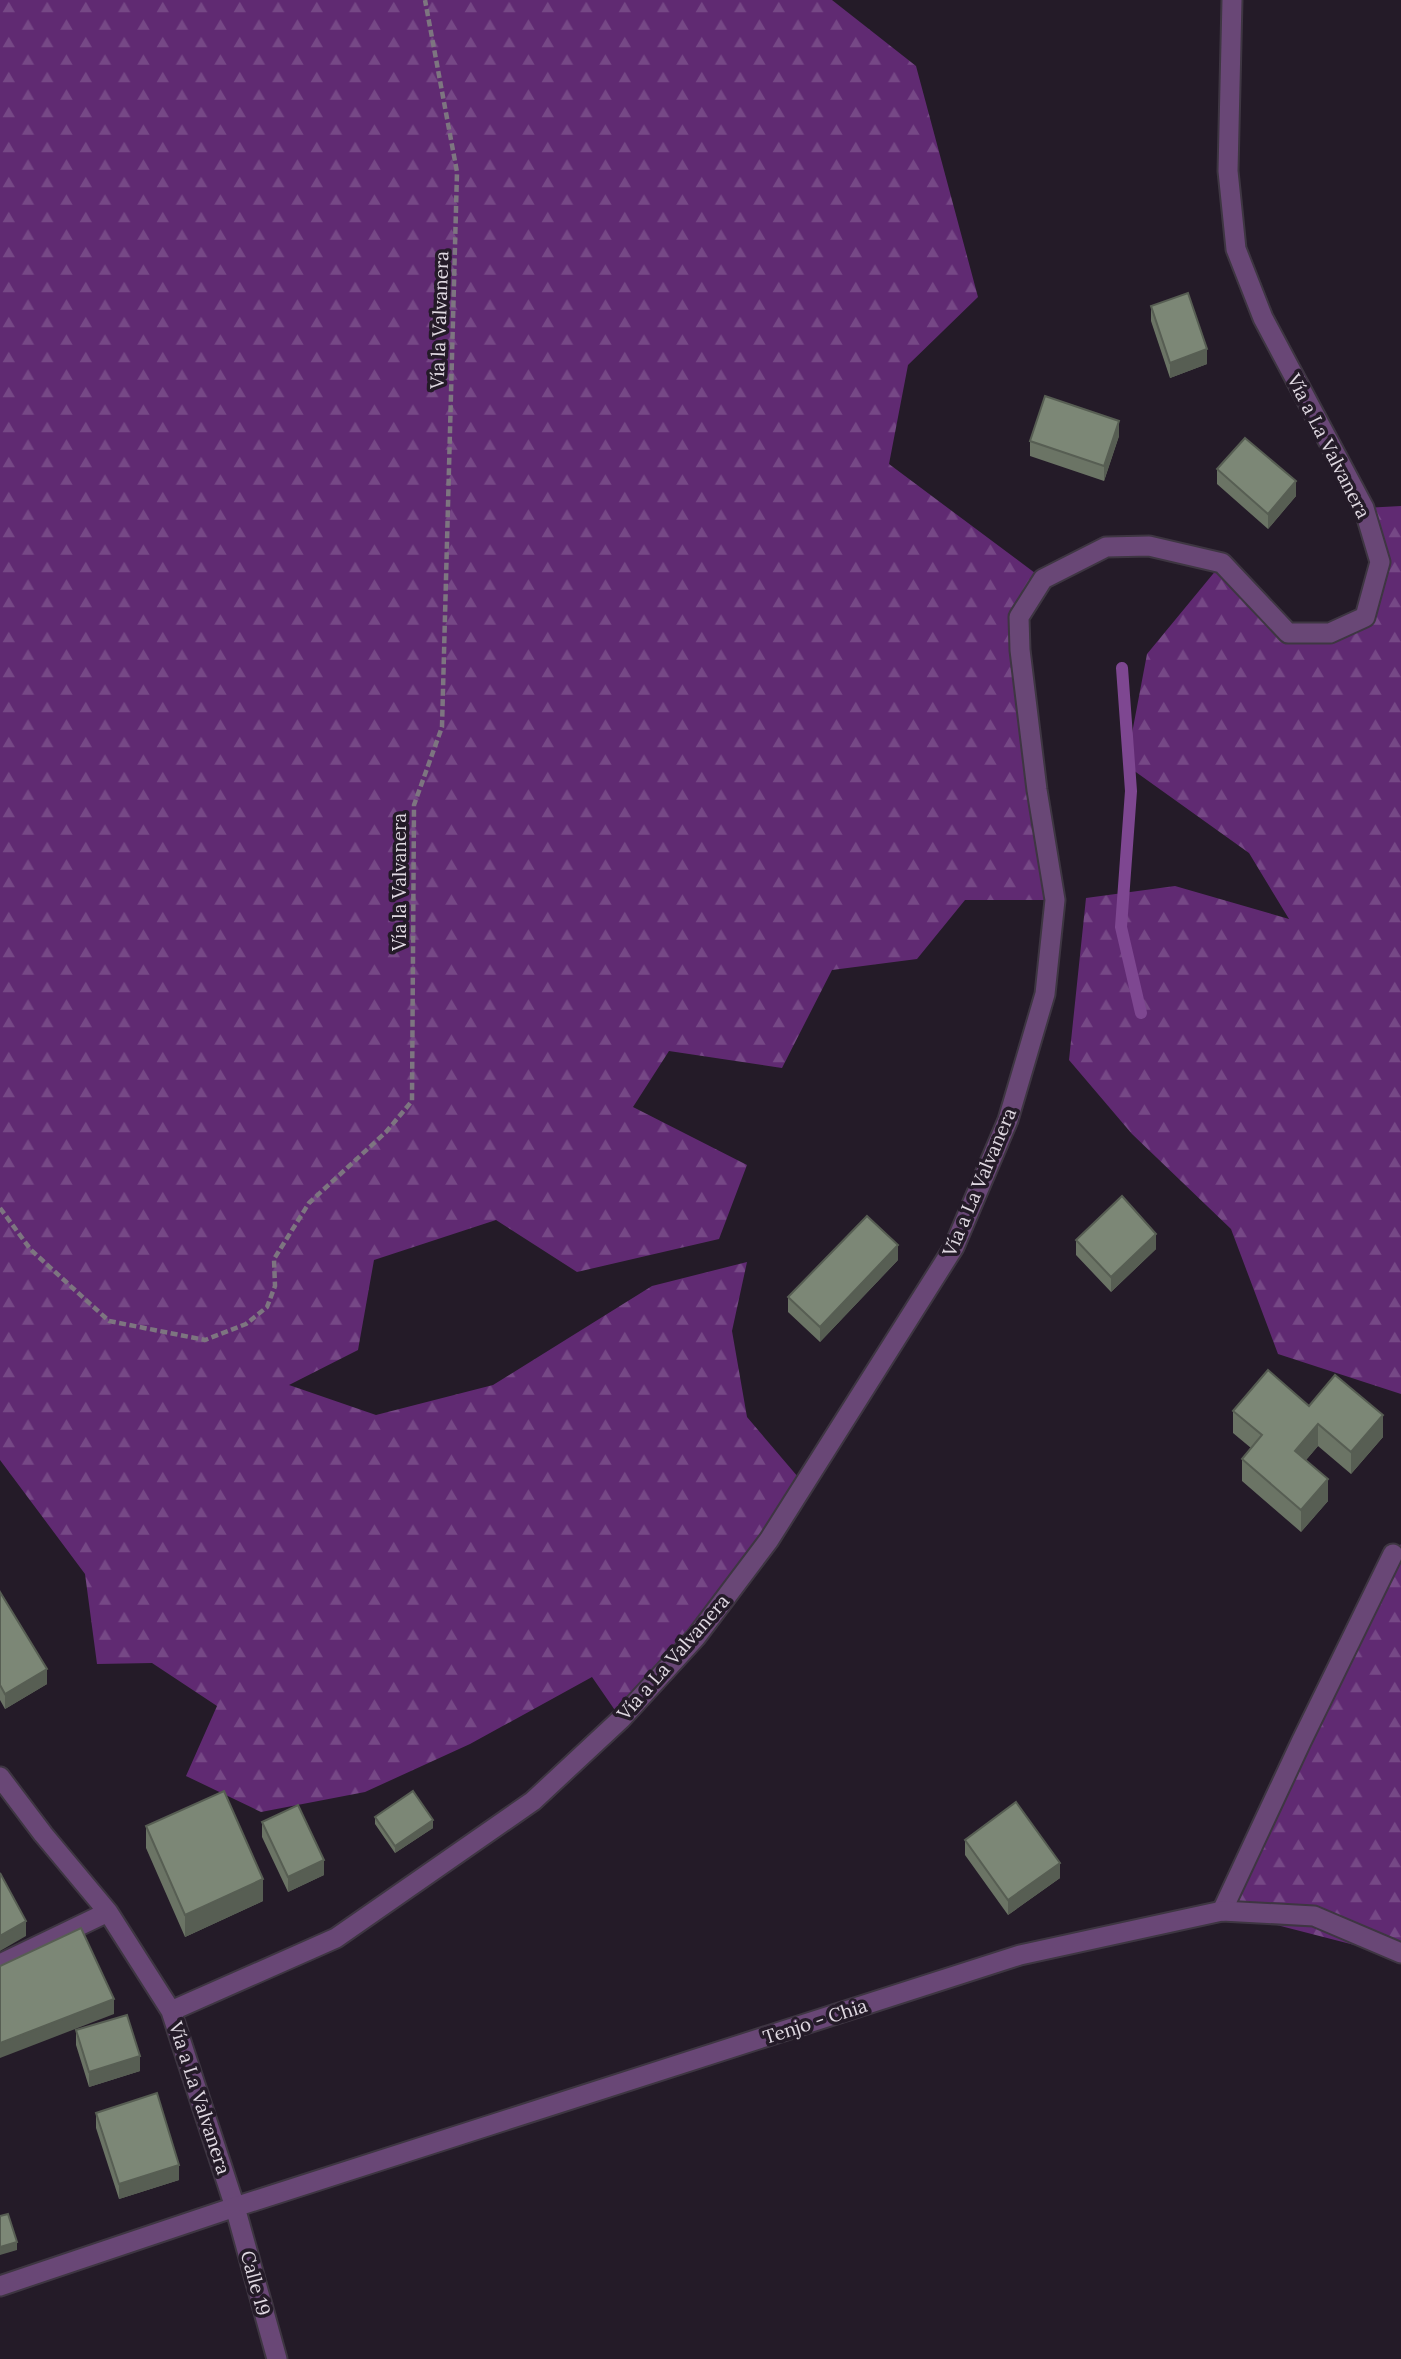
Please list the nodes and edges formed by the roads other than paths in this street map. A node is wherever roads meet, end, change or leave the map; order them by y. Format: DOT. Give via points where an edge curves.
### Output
graph roads {
  1 [pos="1232,0"];
  2 [pos="1393,1554"];
  3 [pos="0,1777"];
  4 [pos="1222,1911"];
  5 [pos="108,1912"];
  6 [pos="1401,1953"];
  7 [pos="0,1964"];
  8 [pos="171,2011"];
  9 [pos="235,2207"];
  10 [pos="0,2286"];
  11 [pos="278,2359"];
  1 -- 8 [label="street, Vía a La Valvanera" via="1228,171 1236,249 1263,318 1364,508 1380,562 1365,617 1330,633 1288,634 1222,563 1149,546 1106,547 1043,579 1019,617 1055,900 1045,994 1008,1120 954,1247 769,1540 695,1637 621,1719 533,1801 336,1938"];
  2 -- 4 [label="street"];
  3 -- 5 [label="street"];
  4 -- 6 [label="street, Tenjo - Chia" via="1314,1916"];
  4 -- 9 [label="street, Tenjo - Chia" via="1020,1955"];
  5 -- 7 [label="street"];
  5 -- 8 [label="street"];
  8 -- 9 [label="street, Vía a La Valvanera"];
  9 -- 10 [label="street"];
  9 -- 11 [label="street, Calle 19"];
}
